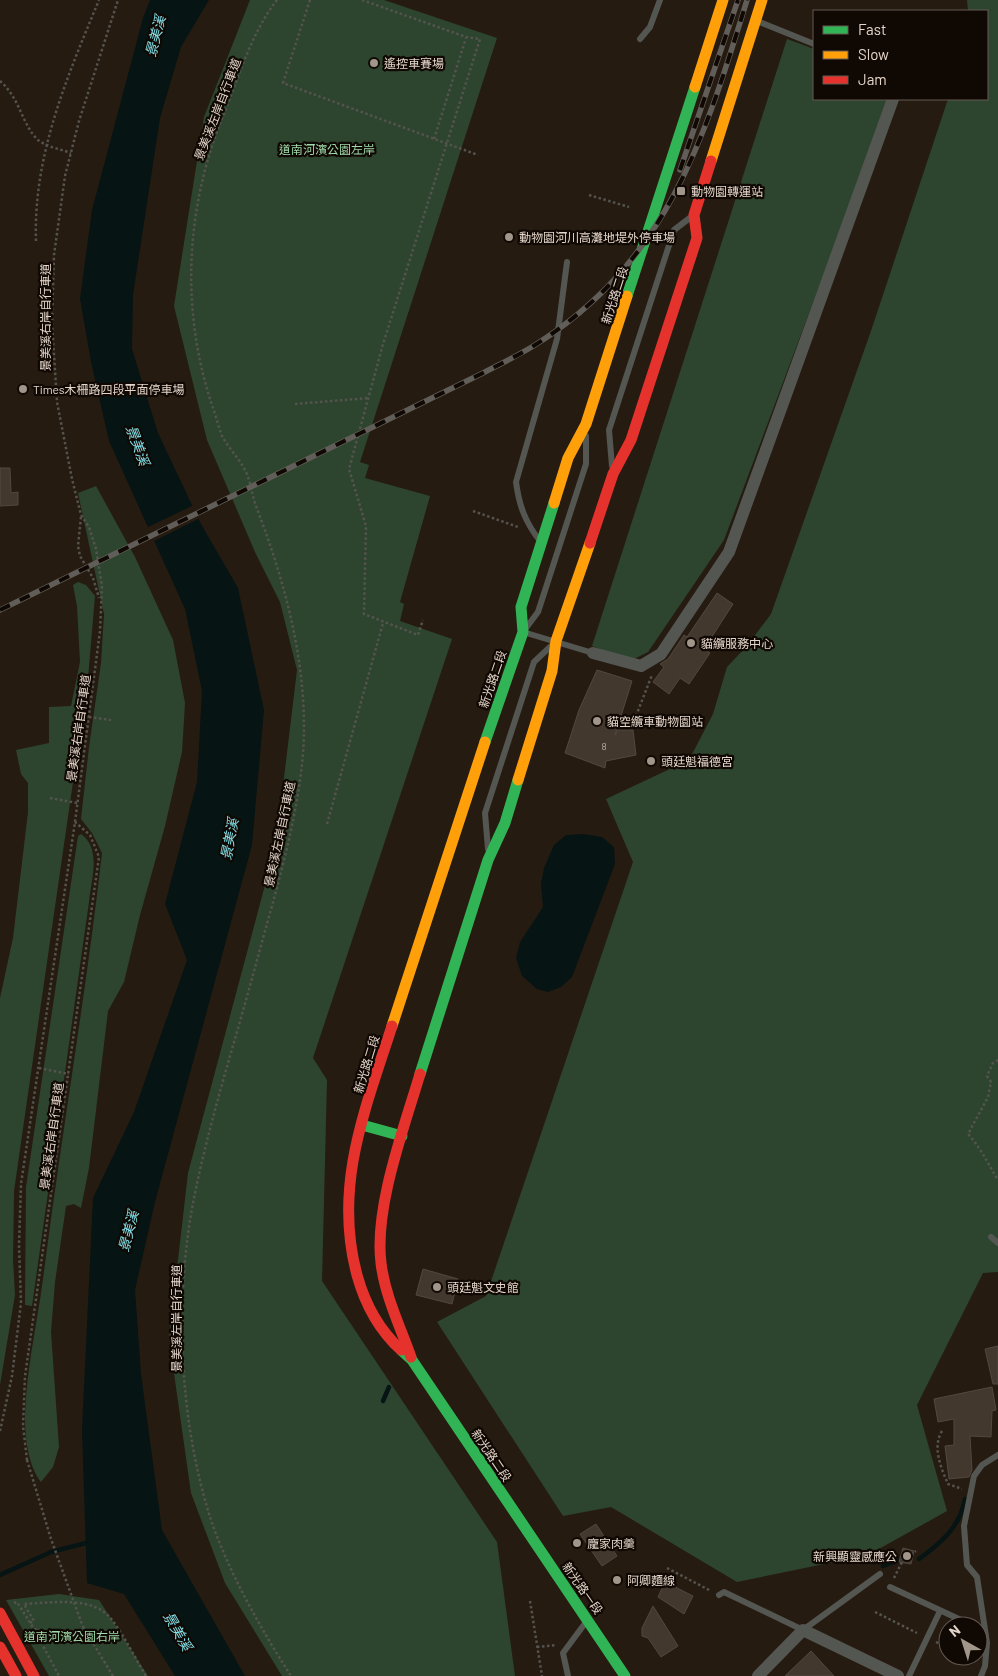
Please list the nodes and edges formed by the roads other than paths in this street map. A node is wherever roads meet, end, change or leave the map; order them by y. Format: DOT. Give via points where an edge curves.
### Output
graph roads {
  1 [pos="660,0"];
  2 [pos="723,0"];
  3 [pos="762,0"];
  4 [pos="756,20"];
  5 [pos="640,39"];
  6 [pos="813,44"];
  7 [pos="893,100"];
  8 [pos="694,215"];
  9 [pos="566,262"];
  10 [pos="586,424"];
  11 [pos="613,474"];
  12 [pos="541,542"];
  13 [pos="523,632"];
  14 [pos="556,642"];
  15 [pos="593,653"];
  16 [pos="488,860"];
  17 [pos="362,1125"];
  18 [pos="402,1136"];
  19 [pos="992,1237"];
  20 [pos="998,1243"];
  21 [pos="412,1360"];
  22 [pos="998,1454"];
  23 [pos="516,1516"];
  24 [pos="880,1574"];
  25 [pos="890,1587"];
  26 [pos="719,1595"];
  27 [pos="940,1611"];
  28 [pos="0,1613"];
  29 [pos="951,1616"];
  30 [pos="983,1616"];
  31 [pos="588,1619"];
  32 [pos="803,1630"];
  33 [pos="0,1647"];
  34 [pos="16,1676"];
  35 [pos="34,1676"];
  36 [pos="568,1676"];
  37 [pos="625,1676"];
  38 [pos="758,1676"];
  39 [pos="898,1676"];
  40 [pos="908,1676"];
  1 -- 5 [label="lane" via="650,28"];
  2 -- 10 [label="street, 新光路二段"];
  3 -- 4 [label="street, 新光路二段"];
  4 -- 6 [label="lane"];
  4 -- 8 [label="street, 新光路二段"];
  7 -- 15 [label="street" via="729,552 661,654 640,666"];
  8 -- 11 [label="street, 新光路二段" via="697,238 632,440"];
  8 -- 11 [label="lane" via="674,230 609,430"];
  9 -- 12 [label="lane" via="557,339 516,482 519,503 528,525"];
  10 -- 12 [label="street, 新光路二段" via="568,458"];
  10 -- 13 [label="lane" via="586,464 538,612"];
  11 -- 14 [label="street, 新光路二段"];
  12 -- 13 [label="street, 新光路二段" via="521,606"];
  13 -- 14 [label="lane"];
  13 -- 17 [label="street, 新光路二段" via="429,909"];
  14 -- 15 [label="lane"];
  14 -- 16 [label="street, 新光路二段" via="544,699 505,823"];
  14 -- 16 [label="lane" via="534,662 485,813"];
  16 -- 18 [label="street, 新光路二段"];
  17 -- 18 [label="street"];
  17 -- 21 [label="street, 新光路二段" via="349,1175 348,1223 356,1274 384,1333"];
  18 -- 21 [label="street, 新光路二段" via="384,1203 381,1263 387,1290"];
  19 -- 20 [label="lane"];
  21 -- 23 [label="street, 新光路二段"];
  22 -- 30 [label="lane" via="982,1465 974,1476 964,1526 967,1566 977,1577"];
  23 -- 31 [label="street, 新光路一段"];
  24 -- 32 [label="lane"];
  25 -- 27 [label="lane"];
  26 -- 32 [label="lane" via="724,1592"];
  27 -- 29 [label="lane"];
  27 -- 40 [label="lane"];
  28 -- 35 [label="street"];
  31 -- 36 [label="lane" via="564,1653"];
  31 -- 37 [label="street, 新光路一段"];
  32 -- 38 [label="street"];
  32 -- 39 [label="street"];
  33 -- 34 [label="street"];
}
